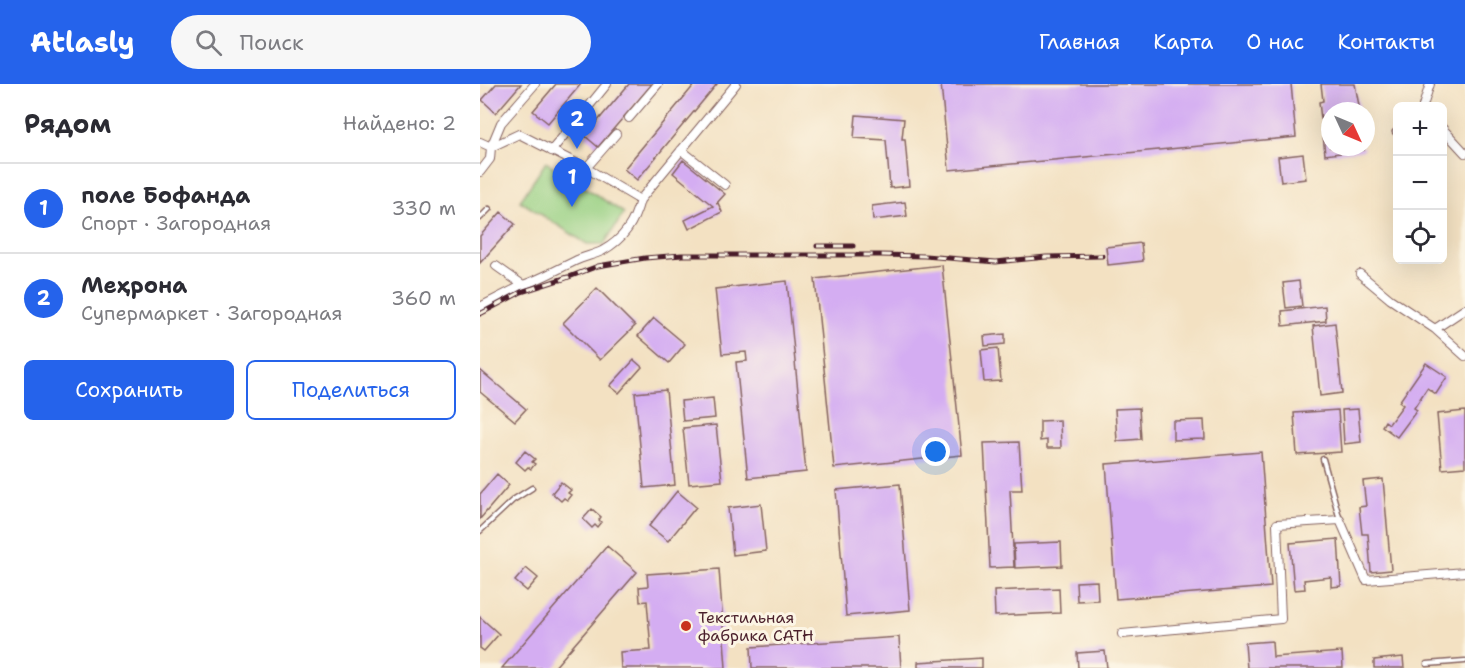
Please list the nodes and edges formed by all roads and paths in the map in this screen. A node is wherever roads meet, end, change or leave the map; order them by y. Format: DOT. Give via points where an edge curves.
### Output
graph roads {
  1 [pos="534,84"];
  2 [pos="607,84"];
  3 [pos="658,84"];
  4 [pos="736,84"];
  5 [pos="1430,84"];
  6 [pos="1424,102"];
  7 [pos="629,118"];
  8 [pos="1447,133"];
  9 [pos="616,134"];
  10 [pos="480,142"];
  11 [pos="490,147"];
  12 [pos="681,150"];
  13 [pos="551,151"];
  14 [pos="1465,153"];
  15 [pos="586,168"];
  16 [pos="480,172"];
  17 [pos="725,185"];
  18 [pos="640,200"];
  19 [pos="489,209"];
  20 [pos="480,218"];
  21 [pos="496,266"];
  22 [pos="1360,273"];
  23 [pos="523,285"];
  24 [pos="480,307"];
  25 [pos="1465,309"];
  26 [pos="1435,329"];
  27 [pos="1465,356"];
  28 [pos="1323,459"];
  29 [pos="532,488"];
  30 [pos="1340,520"];
  31 [pos="480,531"];
  32 [pos="1465,572"];
  33 [pos="1122,634"];
  34 [pos="1465,662"];
  35 [pos="1427,664"];
  1 -- 11 [label="street" via="501,123"];
  2 -- 13 [label="street"];
  3 -- 7 [label="street"];
  4 -- 12 [label="street"];
  5 -- 6 [label="street"];
  8 -- 14 [label="street"];
  9 -- 15 [label="street"];
  10 -- 11 [label="street"];
  11 -- 13 [label="street" via="519,134"];
  11 -- 16 [label="street" via="490,159"];
  12 -- 17 [label="street"];
  12 -- 18 [label="street"];
  13 -- 15 [label="street"];
  15 -- 18 [label="street"];
  18 -- 23 [label="street" via="635,218 613,243"];
  19 -- 20 [label="lane"];
  21 -- 23 [label="street"];
  22 -- 26 [label="street"];
  23 -- 24 [label="street"];
  25 -- 26 [label="street"];
  26 -- 27 [label="street"];
  28 -- 30 [label="lane"];
  29 -- 31 [label="lane"];
  30 -- 32 [label="street" via="1366,580"];
  30 -- 33 [label="street" via="1277,524 1281,619"];
  34 -- 35 [label="lane"];
}
